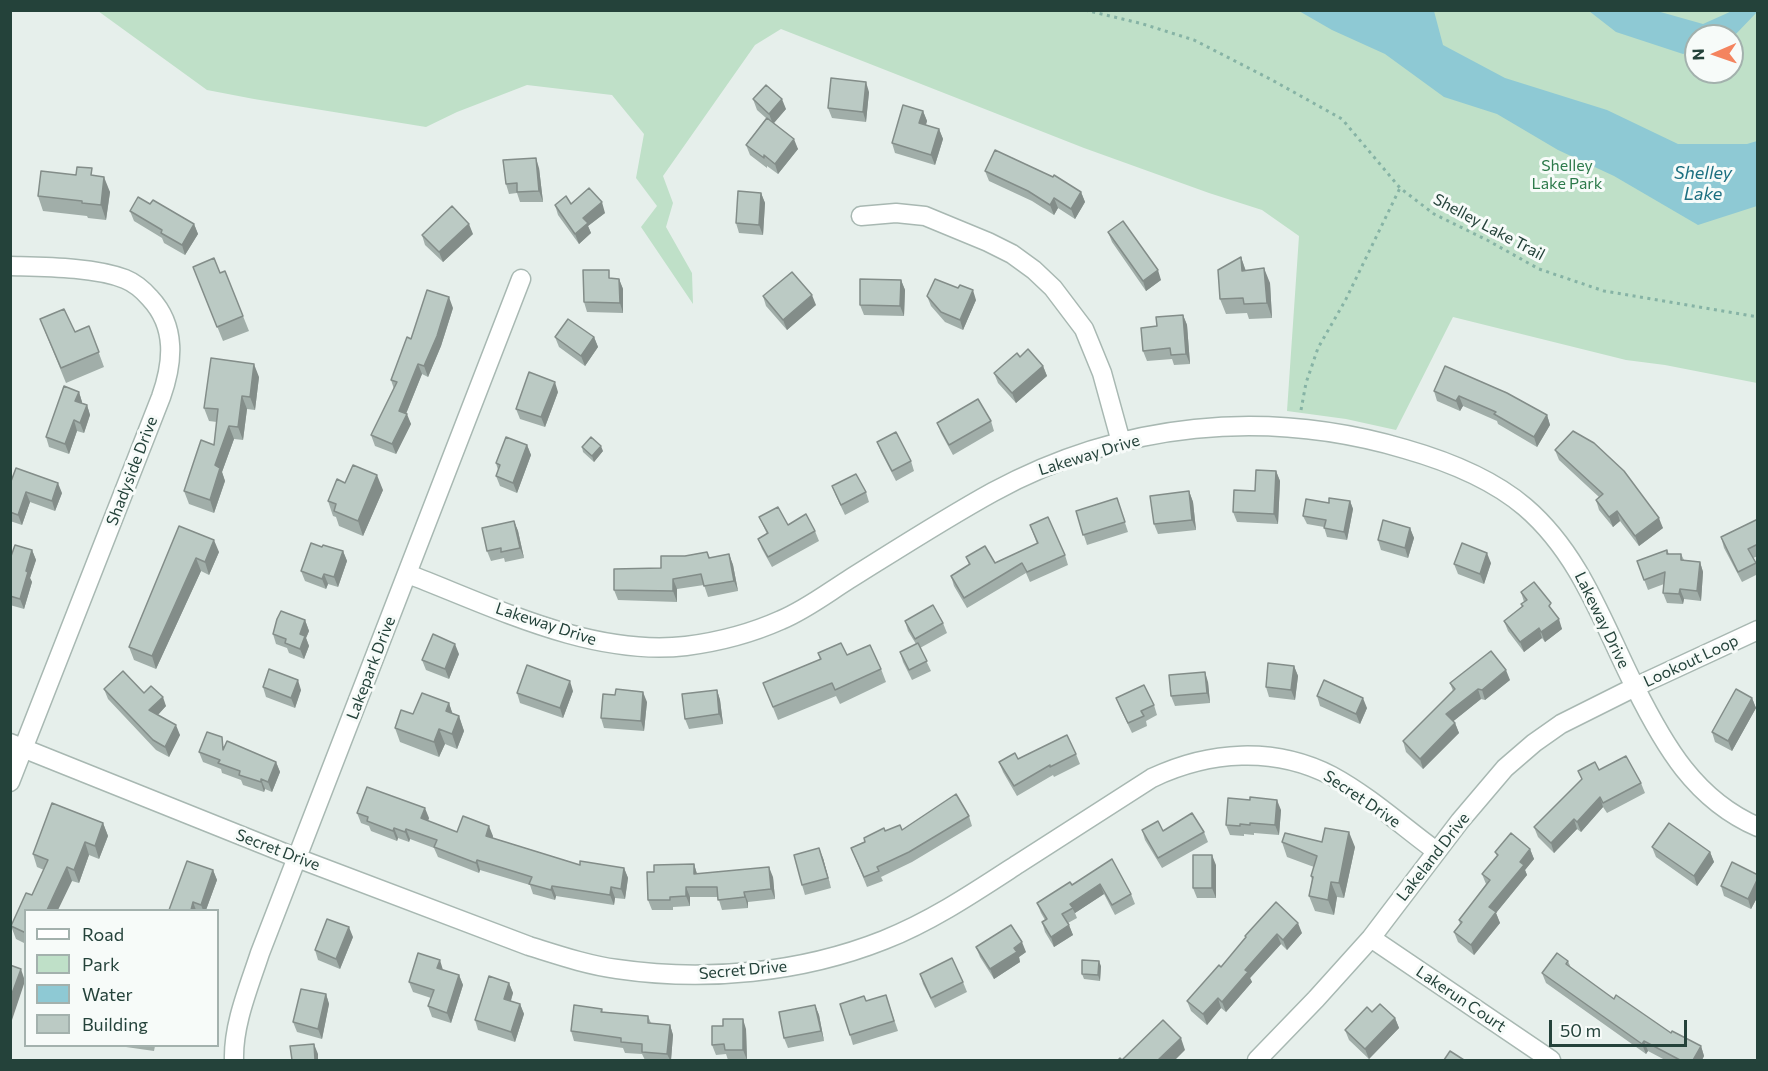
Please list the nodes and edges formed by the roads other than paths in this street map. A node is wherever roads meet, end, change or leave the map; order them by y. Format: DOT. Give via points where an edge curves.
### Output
graph roads {
  1 [pos="861,216"];
  2 [pos="10,266"];
  3 [pos="521,279"];
  4 [pos="1121,442"];
  5 [pos="408,574"];
  6 [pos="1758,630"];
  7 [pos="1635,687"];
  8 [pos="17,746"];
  9 [pos="10,782"];
  10 [pos="1758,827"];
  11 [pos="1436,851"];
  12 [pos="297,858"];
  13 [pos="1371,938"];
  14 [pos="234,1060"];
  15 [pos="1257,1060"];
  16 [pos="1551,1060"];
  1 -- 4 [label="street" via="925,216 988,242 1034,270 1084,328"];
  2 -- 8 [label="street, Shadyside Drive" via="92,271 126,279 141,288 164,318 171,353 169,374 160,397"];
  3 -- 5 [label="street, Lakepark Drive"];
  4 -- 5 [label="street, Lakeway Drive" via="1021,477 781,620 731,637 685,646 607,644 569,634"];
  4 -- 7 [label="street, Lakeway Drive" via="1208,426 1263,425 1351,435 1436,458 1463,470 1504,491 1547,530 1596,602"];
  5 -- 12 [label="street, Lakepark Drive"];
  6 -- 7 [label="street, Lookout Loop"];
  7 -- 10 [label="street, Lookout Loop" via="1669,751 1688,776 1713,801"];
  7 -- 11 [label="street, Lakeland Drive" via="1561,724 1534,743 1505,768"];
  8 -- 9 [label="street, Shadyside Drive"];
  8 -- 12 [label="street, Secret Drive"];
  11 -- 12 [label="street, Secret Drive" via="1333,777 1305,764 1253,755 1202,759 1152,778 956,905 886,940 805,964 701,975 617,969 568,958"];
  11 -- 13 [label="street, Lakeland Drive"];
  12 -- 14 [label="street, Lakepark Drive" via="243,1004"];
  13 -- 15 [label="street, Lakeland Drive"];
  13 -- 16 [label="street, Lakerun Court"];
}
